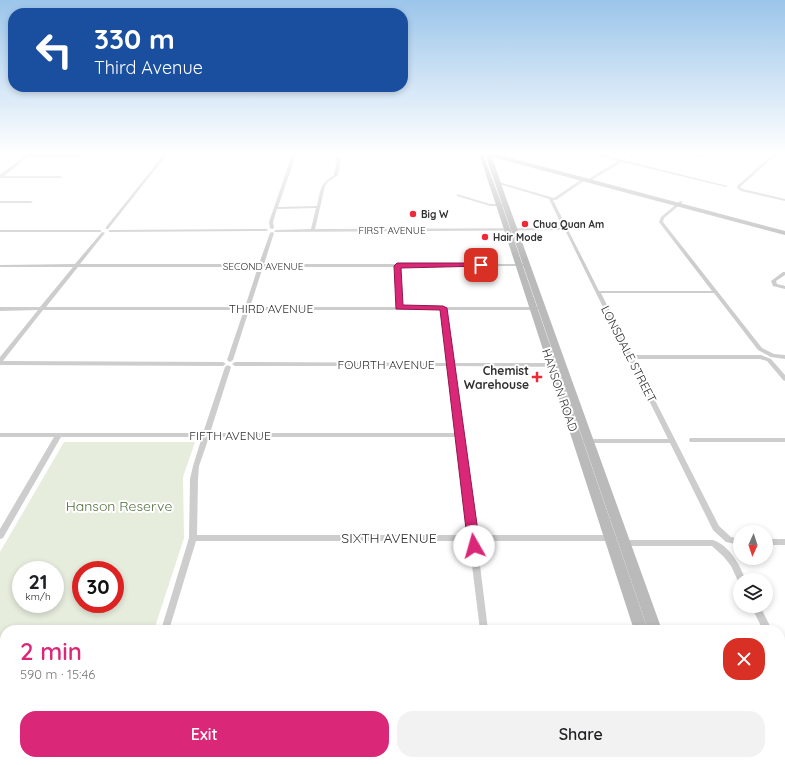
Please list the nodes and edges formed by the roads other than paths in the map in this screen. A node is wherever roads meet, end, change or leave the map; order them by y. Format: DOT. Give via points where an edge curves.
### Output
graph roads {
  1 [pos="141,188"];
  2 [pos="283,188"];
  3 [pos="324,188"];
  4 [pos="493,188"];
  5 [pos="499,188"];
  6 [pos="513,188"];
  7 [pos="575,188"];
  8 [pos="617,188"];
  9 [pos="738,188"];
  10 [pos="458,195"];
  11 [pos="551,199"];
  12 [pos="785,200"];
  13 [pos="0,202"];
  14 [pos="30,202"];
  15 [pos="680,204"];
  16 [pos="502,205"];
  17 [pos="318,207"];
  18 [pos="276,208"];
  19 [pos="566,229"];
  20 [pos="109,230"];
  21 [pos="272,230"];
  22 [pos="313,230"];
  23 [pos="511,230"];
  24 [pos="785,230"];
  25 [pos="0,231"];
  26 [pos="101,232"];
  27 [pos="785,233"];
  28 [pos="523,265"];
  29 [pos="0,266"];
  30 [pos="76,266"];
  31 [pos="262,266"];
  32 [pos="397,266"];
  33 [pos="785,273"];
  34 [pos="785,288"];
  35 [pos="598,292"];
  36 [pos="716,292"];
  37 [pos="247,308"];
  38 [pos="399,308"];
  39 [pos="443,308"];
  40 [pos="537,308"];
  41 [pos="0,309"];
  42 [pos="42,309"];
  43 [pos="630,357"];
  44 [pos="785,357"];
  45 [pos="0,362"];
  46 [pos="229,364"];
  47 [pos="450,364"];
  48 [pos="551,364"];
  49 [pos="561,364"];
  50 [pos="785,379"];
  51 [pos="0,435"];
  52 [pos="59,435"];
  53 [pos="205,435"];
  54 [pos="460,435"];
  55 [pos="692,440"];
  56 [pos="785,440"];
  57 [pos="583,441"];
  58 [pos="672,441"];
  59 [pos="0,536"];
  60 [pos="193,538"];
  61 [pos="473,538"];
  62 [pos="610,538"];
  63 [pos="733,541"];
  64 [pos="773,542"];
  65 [pos="785,542"];
  66 [pos="624,543"];
  67 [pos="738,573"];
  68 [pos="759,613"];
  69 [pos="167,625"];
  70 [pos="483,625"];
  71 [pos="639,625"];
  72 [pos="653,625"];
  73 [pos="765,625"];
  1 -- 20 [label="street"];
  2 -- 18 [label="street"];
  3 -- 17 [label="street"];
  4 -- 16 [label="main road, HANSON ROAD"];
  5 -- 16 [label="main road, HANSON ROAD"];
  6 -- 11 [label="street"];
  7 -- 11 [label="street" via="559,198"];
  8 -- 15 [label="main road"];
  9 -- 12 [label="street"];
  10 -- 16 [label="street" via="490,205"];
  11 -- 19 [label="street, LONSDALE STREET"];
  13 -- 14 [label="street"];
  15 -- 24 [label="main road"];
  15 -- 27 [label="main road"];
  15 -- 36 [label="street" via="662,218 661,222"];
  16 -- 23 [label="main road, HANSON ROAD"];
  17 -- 18 [label="street"];
  17 -- 22 [label="street"];
  18 -- 21 [label="street" via="271,222"];
  19 -- 23 [label="street, FIRST AVENUE"];
  19 -- 35 [label="street, LONSDALE STREET"];
  20 -- 21 [label="street, FIRST AVENUE"];
  20 -- 26 [label="street, FIRST AVENUE"];
  21 -- 22 [label="street, FIRST AVENUE"];
  21 -- 31 [label="street"];
  22 -- 23 [label="street, FIRST AVENUE"];
  23 -- 28 [label="main road, HANSON ROAD"];
  25 -- 26 [label="street"];
  26 -- 30 [label="street"];
  28 -- 32 [label="street, SECOND AVENUE"];
  28 -- 40 [label="main road, HANSON ROAD"];
  29 -- 30 [label="street, SECOND AVENUE"];
  30 -- 31 [label="street, SECOND AVENUE"];
  30 -- 42 [label="street"];
  31 -- 32 [label="street, SECOND AVENUE"];
  31 -- 37 [label="street"];
  32 -- 38 [label="street"];
  33 -- 34 [label="street" via="773,281 775,285"];
  35 -- 36 [label="street"];
  35 -- 43 [label="street, LONSDALE STREET"];
  36 -- 44 [label="street" via="760,349 768,354"];
  37 -- 38 [label="street, THIRD AVENUE"];
  37 -- 42 [label="street, THIRD AVENUE"];
  37 -- 46 [label="street"];
  38 -- 39 [label="street, THIRD AVENUE"];
  39 -- 40 [label="street, THIRD AVENUE"];
  39 -- 47 [label="street"];
  40 -- 48 [label="main road, HANSON ROAD"];
  40 -- 49 [label="main road, HANSON ROAD"];
  41 -- 42 [label="street, THIRD AVENUE"];
  42 -- 45 [label="street"];
  43 -- 50 [label="street" via="761,357 770,360"];
  43 -- 58 [label="street, LONSDALE STREET"];
  45 -- 46 [label="street, FOURTH AVENUE"];
  46 -- 47 [label="street, FOURTH AVENUE"];
  46 -- 53 [label="street"];
  47 -- 48 [label="street, FOURTH AVENUE"];
  47 -- 54 [label="street"];
  48 -- 49 [label="street, FOURTH AVENUE"];
  48 -- 57 [label="main road, HANSON ROAD"];
  49 -- 57 [label="main road, HANSON ROAD"];
  51 -- 52 [label="street, FIFTH AVENUE"];
  52 -- 53 [label="street, FIFTH AVENUE"];
  52 -- 59 [label="street"];
  53 -- 54 [label="street, FIFTH AVENUE"];
  53 -- 60 [label="street" via="194,473"];
  54 -- 61 [label="street"];
  55 -- 56 [label="street"];
  57 -- 58 [label="street"];
  57 -- 62 [label="main road, HANSON ROAD"];
  57 -- 66 [label="main road, HANSON ROAD"];
  58 -- 63 [label="street, LONSDALE STREET" via="716,528"];
  60 -- 61 [label="street, SIXTH AVENUE"];
  60 -- 69 [label="street"];
  61 -- 62 [label="street, SIXTH AVENUE"];
  61 -- 70 [label="street"];
  62 -- 66 [label="main road"];
  62 -- 71 [label="main road, HANSON ROAD"];
  64 -- 65 [label="street"];
  66 -- 67 [label="street" via="712,543 728,555"];
  66 -- 72 [label="main road, HANSON ROAD"];
  68 -- 73 [label="street"];
}
